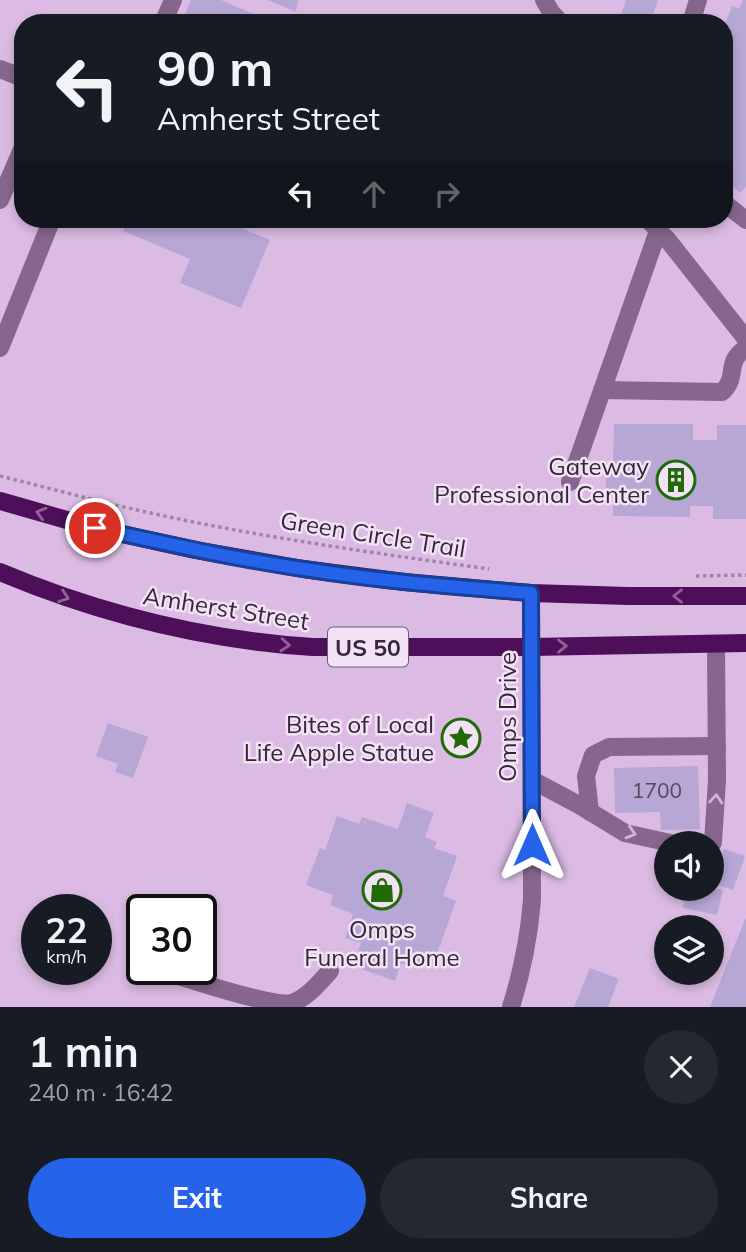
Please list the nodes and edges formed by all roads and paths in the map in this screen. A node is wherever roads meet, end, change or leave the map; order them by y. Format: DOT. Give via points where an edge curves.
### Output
graph roads {
  1 [pos="14,168"];
  2 [pos="0,200"];
  3 [pos="48,228"];
  4 [pos="651,228"];
  5 [pos="655,228"];
  6 [pos="746,339"];
  7 [pos="0,348"];
  8 [pos="746,348"];
  9 [pos="602,390"];
  10 [pos="0,476"];
  11 [pos="570,482"];
  12 [pos="0,501"];
  13 [pos="492,569"];
  14 [pos="0,572"];
  15 [pos="746,575"];
  16 [pos="693,576"];
  17 [pos="531,593"];
  18 [pos="746,596"];
  19 [pos="746,643"];
  20 [pos="716,644"];
  21 [pos="531,646"];
  22 [pos="717,746"];
  23 [pos="532,780"];
  24 [pos="590,812"];
  25 [pos="714,831"];
  26 [pos="654,839"];
  27 [pos="330,971"];
  28 [pos="206,985"];
  29 [pos="289,1005"];
  30 [pos="511,1007"];
  1 -- 2 [label="street"];
  3 -- 7 [label="street"];
  4 -- 9 [label="street"];
  5 -- 6 [label="street"];
  8 -- 9 [label="street" via="734,360 731,380 722,392"];
  9 -- 11 [label="street"];
  10 -- 13 [label="path, Green Circle Trail" via="225,527"];
  17 -- 12 [label="main road, Amherst Street, one-way" via="303,569 195,550"];
  14 -- 21 [label="main road, Amherst Street / US 50, one-way" via="127,616 251,642 313,647"];
  15 -- 16 [label="path"];
  18 -- 17 [label="main road, Amherst Street, one-way"];
  17 -- 21 [label="street, Omps Drive"];
  19 -- 20 [label="main road, Amherst Street / US 50"];
  21 -- 20 [label="main road, Amherst Street / US 50, one-way"];
  20 -- 22 [label="street"];
  21 -- 23 [label="street, Omps Drive"];
  22 -- 24 [label="street" via="609,747 593,755 586,776"];
  25 -- 22 [label="street, one-way"];
  23 -- 24 [label="street"];
  23 -- 30 [label="street, Omps Drive" via="532,901"];
  24 -- 26 [label="street, one-way" via="625,833"];
  27 -- 29 [label="street" via="306,996"];
  28 -- 29 [label="street"];
}
